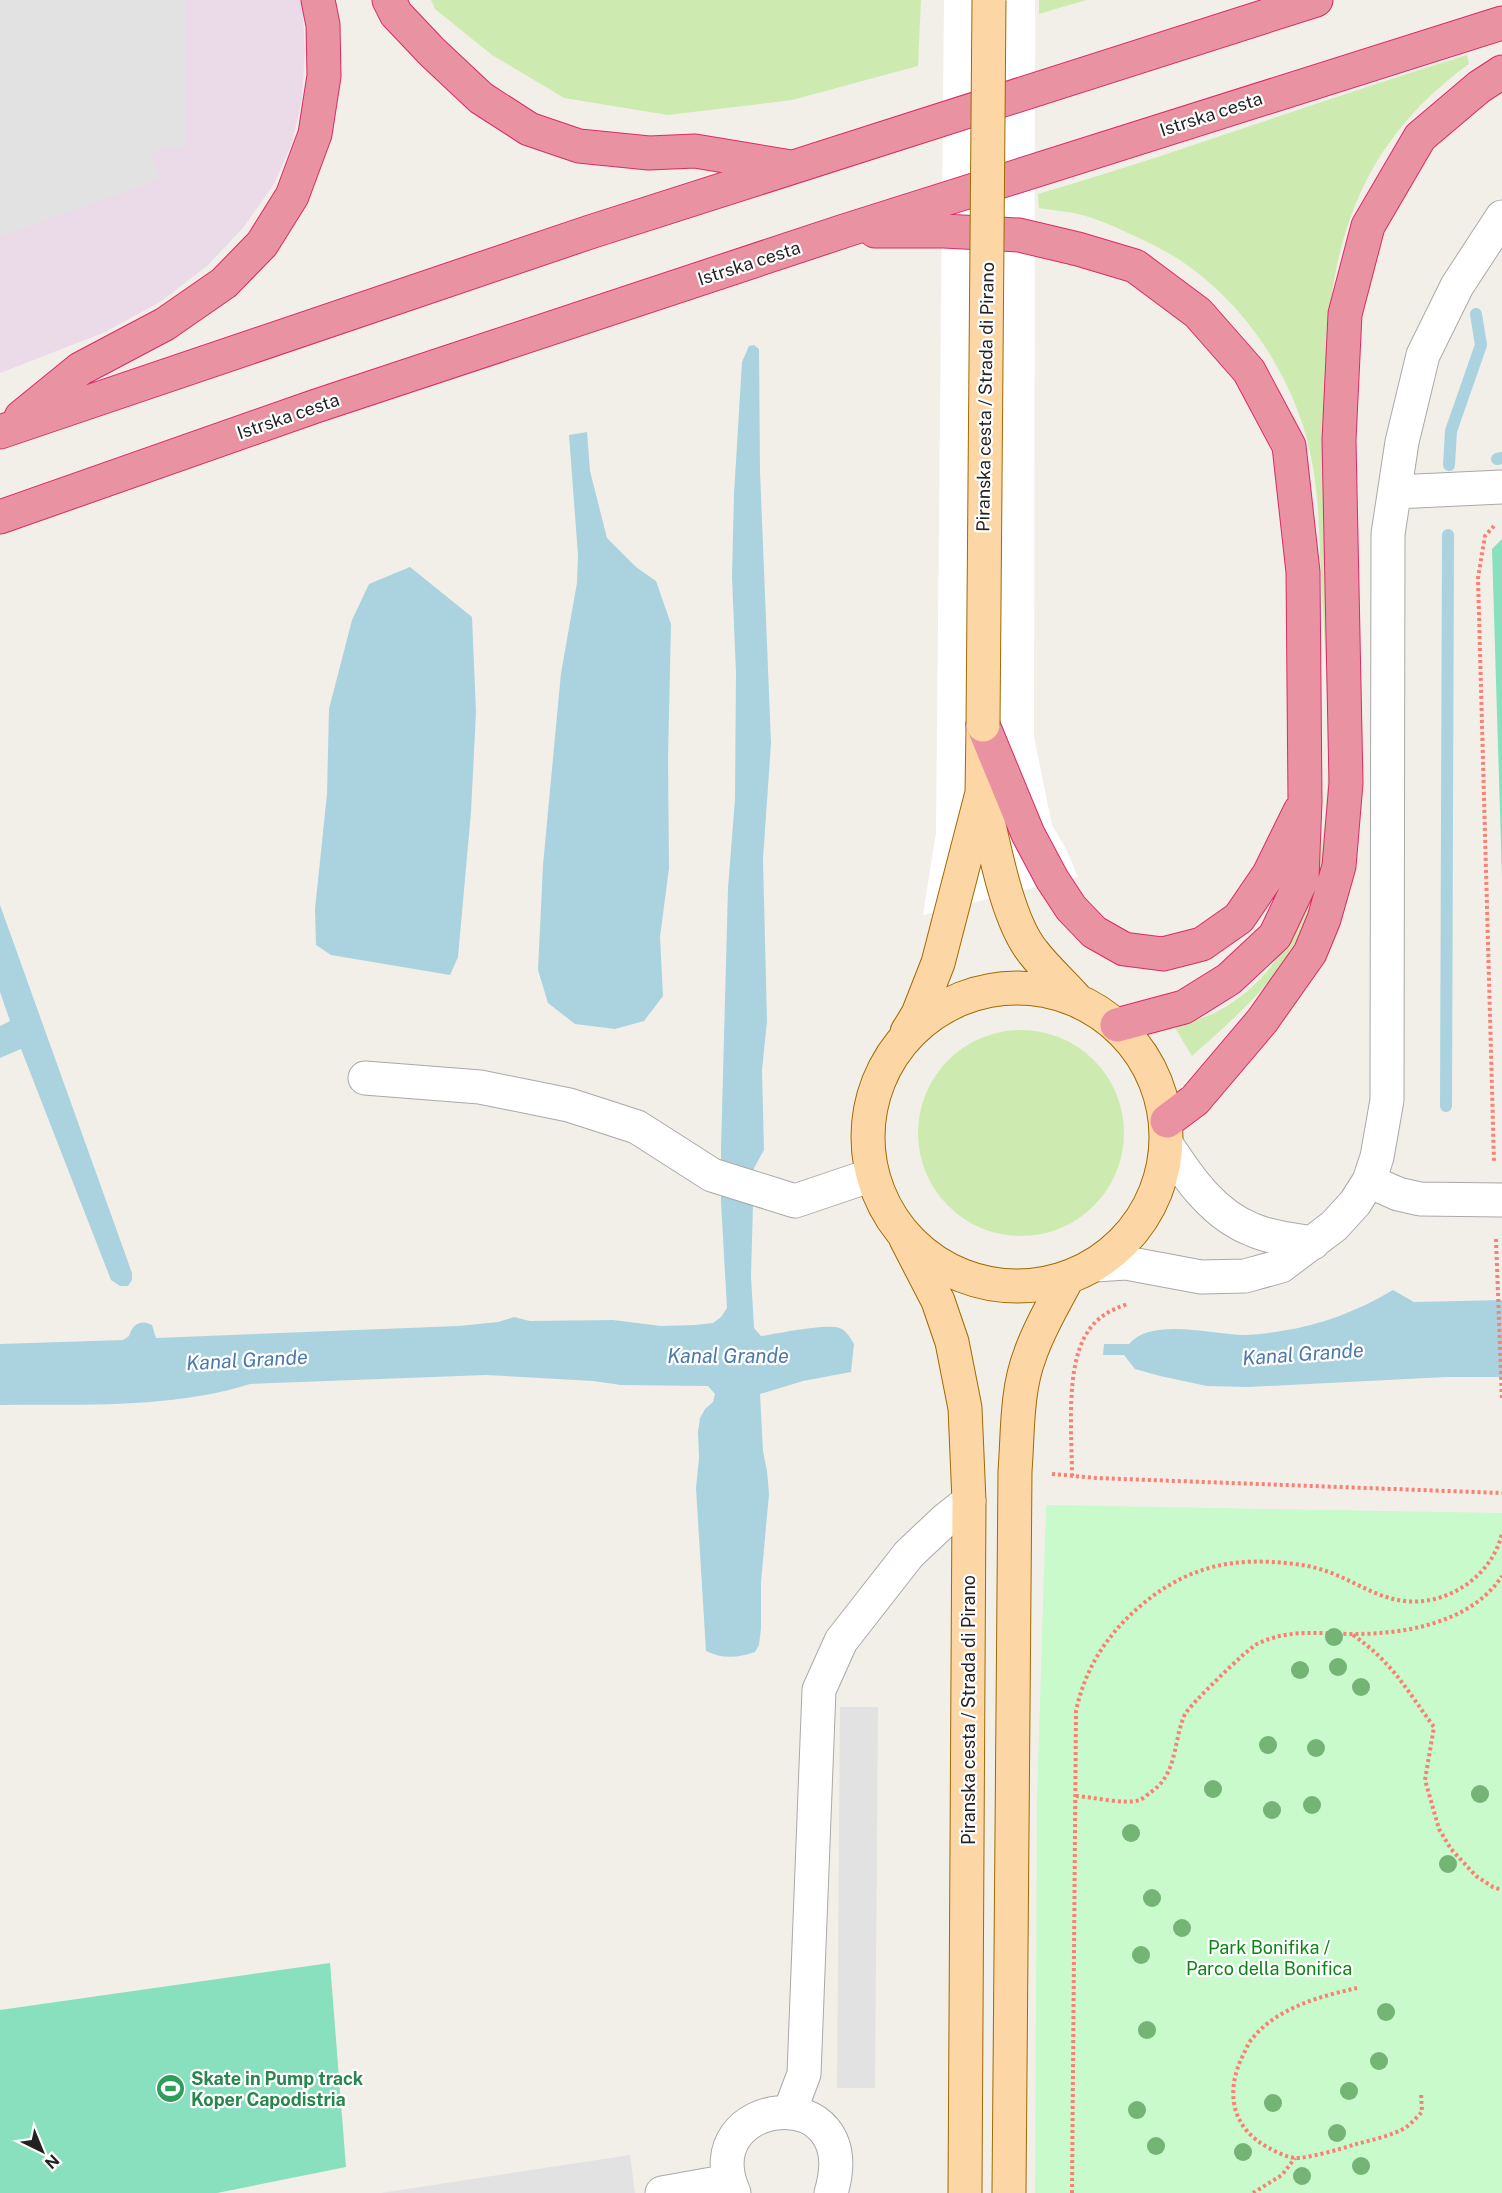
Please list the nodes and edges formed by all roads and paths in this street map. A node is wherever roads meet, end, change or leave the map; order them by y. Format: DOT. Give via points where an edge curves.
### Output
graph roads {
  1 [pos="318,0"];
  2 [pos="389,0"];
  3 [pos="989,0"];
  4 [pos="1316,0"];
  5 [pos="1502,22"];
  6 [pos="1502,72"];
  7 [pos="796,167"];
  8 [pos="1502,217"];
  9 [pos="844,231"];
  10 [pos="1,432"];
  11 [pos="1502,487"];
  12 [pos="1395,492"];
  13 [pos="0,517"];
  14 [pos="1496,523"];
  15 [pos="982,725"];
  16 [pos="982,793"];
  17 [pos="1305,801"];
  18 [pos="1077,1000"];
  19 [pos="1117,1025"];
  20 [pos="901,1043"];
  21 [pos="365,1078"];
  22 [pos="1167,1133"];
  23 [pos="872,1175"];
  24 [pos="1369,1181"];
  25 [pos="1498,1208"];
  26 [pos="906,1239"];
  27 [pos="1313,1243"];
  28 [pos="1081,1272"];
  29 [pos="1502,1401"];
  30 [pos="1072,1437"];
  31 [pos="1015,1471"];
  32 [pos="1072,1476"];
  33 [pos="1502,1493"];
  34 [pos="969,1501"];
  35 [pos="1502,1533"];
  36 [pos="1502,1576"];
  37 [pos="1353,1634"];
  38 [pos="1076,1796"];
  39 [pos="1502,1890"];
  40 [pos="1357,1988"];
  41 [pos="1421,2092"];
  42 [pos="790,2111"];
  43 [pos="1296,2158"];
  44 [pos="731,2187"];
  45 [pos="662,2193"];
  46 [pos="831,2193"];
  47 [pos="965,2193"];
  48 [pos="1009,2193"];
  49 [pos="1072,2193"];
  50 [pos="1253,2193"];
  1 -- 10 [label="highway" via="323,25 324,76 315,134 292,196 262,244 224,283 165,324 80,369"];
  2 -- 7 [label="highway" via="396,14 432,52 482,98 529,129 579,146 649,153 694,150"];
  3 -- 15 [label="main road, Piranska cesta / Strada di Pirano, bridge"];
  4 -- 7 [label="highway"];
  5 -- 9 [label="highway, Istrska cesta"];
  6 -- 22 [label="highway" via="1420,136 1368,226 1345,315 1339,440 1346,783 1339,866 1324,920 1311,953 1262,1021"];
  7 -- 10 [label="highway" via="590,232"];
  8 -- 12 [label="street" via="1458,286 1423,355 1402,442"];
  9 -- 13 [label="highway, Istrska cesta" via="316,406"];
  9 -- 17 [label="highway" via="1018,235 1135,266 1198,313 1249,371 1289,446 1303,572"];
  11 -- 12 [label="street"];
  12 -- 24 [label="street" via="1388,534 1387,1100"];
  14 -- 25 [label="path" via="1485,536 1478,578"];
  15 -- 16 [label="main road, Piranska cesta / Strada di Pirano"];
  15 -- 17 [label="highway" via="1014,804 1052,879 1071,908 1094,932 1124,949 1163,954 1202,944 1239,918 1269,874"];
  16 -- 18 [label="main road, Piranska cesta / Strada di Pirano" via="1015,920 1031,951"];
  16 -- 20 [label="main road, Piranska cesta / Strada di Pirano" via="938,963 918,1014"];
  17 -- 19 [label="highway" via="1302,879 1275,936 1229,979 1184,1007"];
  18 -- 19 [label="main road"];
  18 -- 20 [label="main road" via="1022,987 987,990 954,1002 924,1020"];
  19 -- 22 [label="main road" via="1150,1068 1161,1093"];
  20 -- 23 [label="main road" via="880,1077 868,1120"];
  21 -- 23 [label="street" via="480,1087 569,1105 637,1127 712,1175 795,1201"];
  22 -- 27 [label="street" via="1193,1184 1225,1214 1252,1230"];
  22 -- 28 [label="main road" via="1157,1193 1137,1227 1118,1248"];
  23 -- 26 [label="main road" via="881,1200"];
  24 -- 25 [label="street" via="1420,1199"];
  24 -- 27 [label="street" via="1355,1203"];
  25 -- 29 [label="path"];
  26 -- 28 [label="main road" via="944,1268 975,1281 1008,1287 1040,1286"];
  26 -- 34 [label="main road, Piranska cesta / Strada di Pirano" via="938,1301 952,1342 965,1408"];
  27 -- 28 [label="street" via="1281,1266 1245,1276 1201,1277 1126,1263"];
  28 -- 31 [label="main road" via="1044,1321 1029,1357 1021,1395"];
  30 -- 32 [label="path"];
  31 -- 32 [label="path"];
  31 -- 48 [label="main road"];
  32 -- 33 [label="path"];
  34 -- 42 [label="street" via="909,1554 842,1641 819,1690 804,2074"];
  34 -- 47 [label="main road, Piranska cesta / Strada di Pirano"];
  35 -- 38 [label="path" via="1494,1554 1473,1580 1430,1600 1399,1600 1310,1566 1268,1562 1209,1566 1170,1585 1117,1628 1080,1689 1076,1710"];
  36 -- 37 [label="path" via="1473,1605 1451,1617 1408,1629"];
  37 -- 38 [label="path" via="1291,1633 1255,1645 1186,1713 1173,1763 1160,1786 1140,1800"];
  37 -- 39 [label="path" via="1389,1663 1434,1727 1425,1780 1439,1829 1476,1876"];
  38 -- 49 [label="path"];
  40 -- 43 [label="path" via="1297,2006 1276,2018 1252,2039 1236,2069 1233,2101 1240,2123 1256,2141"];
  41 -- 43 [label="path" via="1422,2112 1406,2127 1347,2147"];
  42 -- 44 [label="street" via="771,2112 741,2130 731,2145 727,2163"];
  42 -- 46 [label="street" via="810,2119 826,2132 836,2152 837,2173"];
  43 -- 50 [label="path" via="1282,2175"];
  44 -- 45 [label="street"];
}
